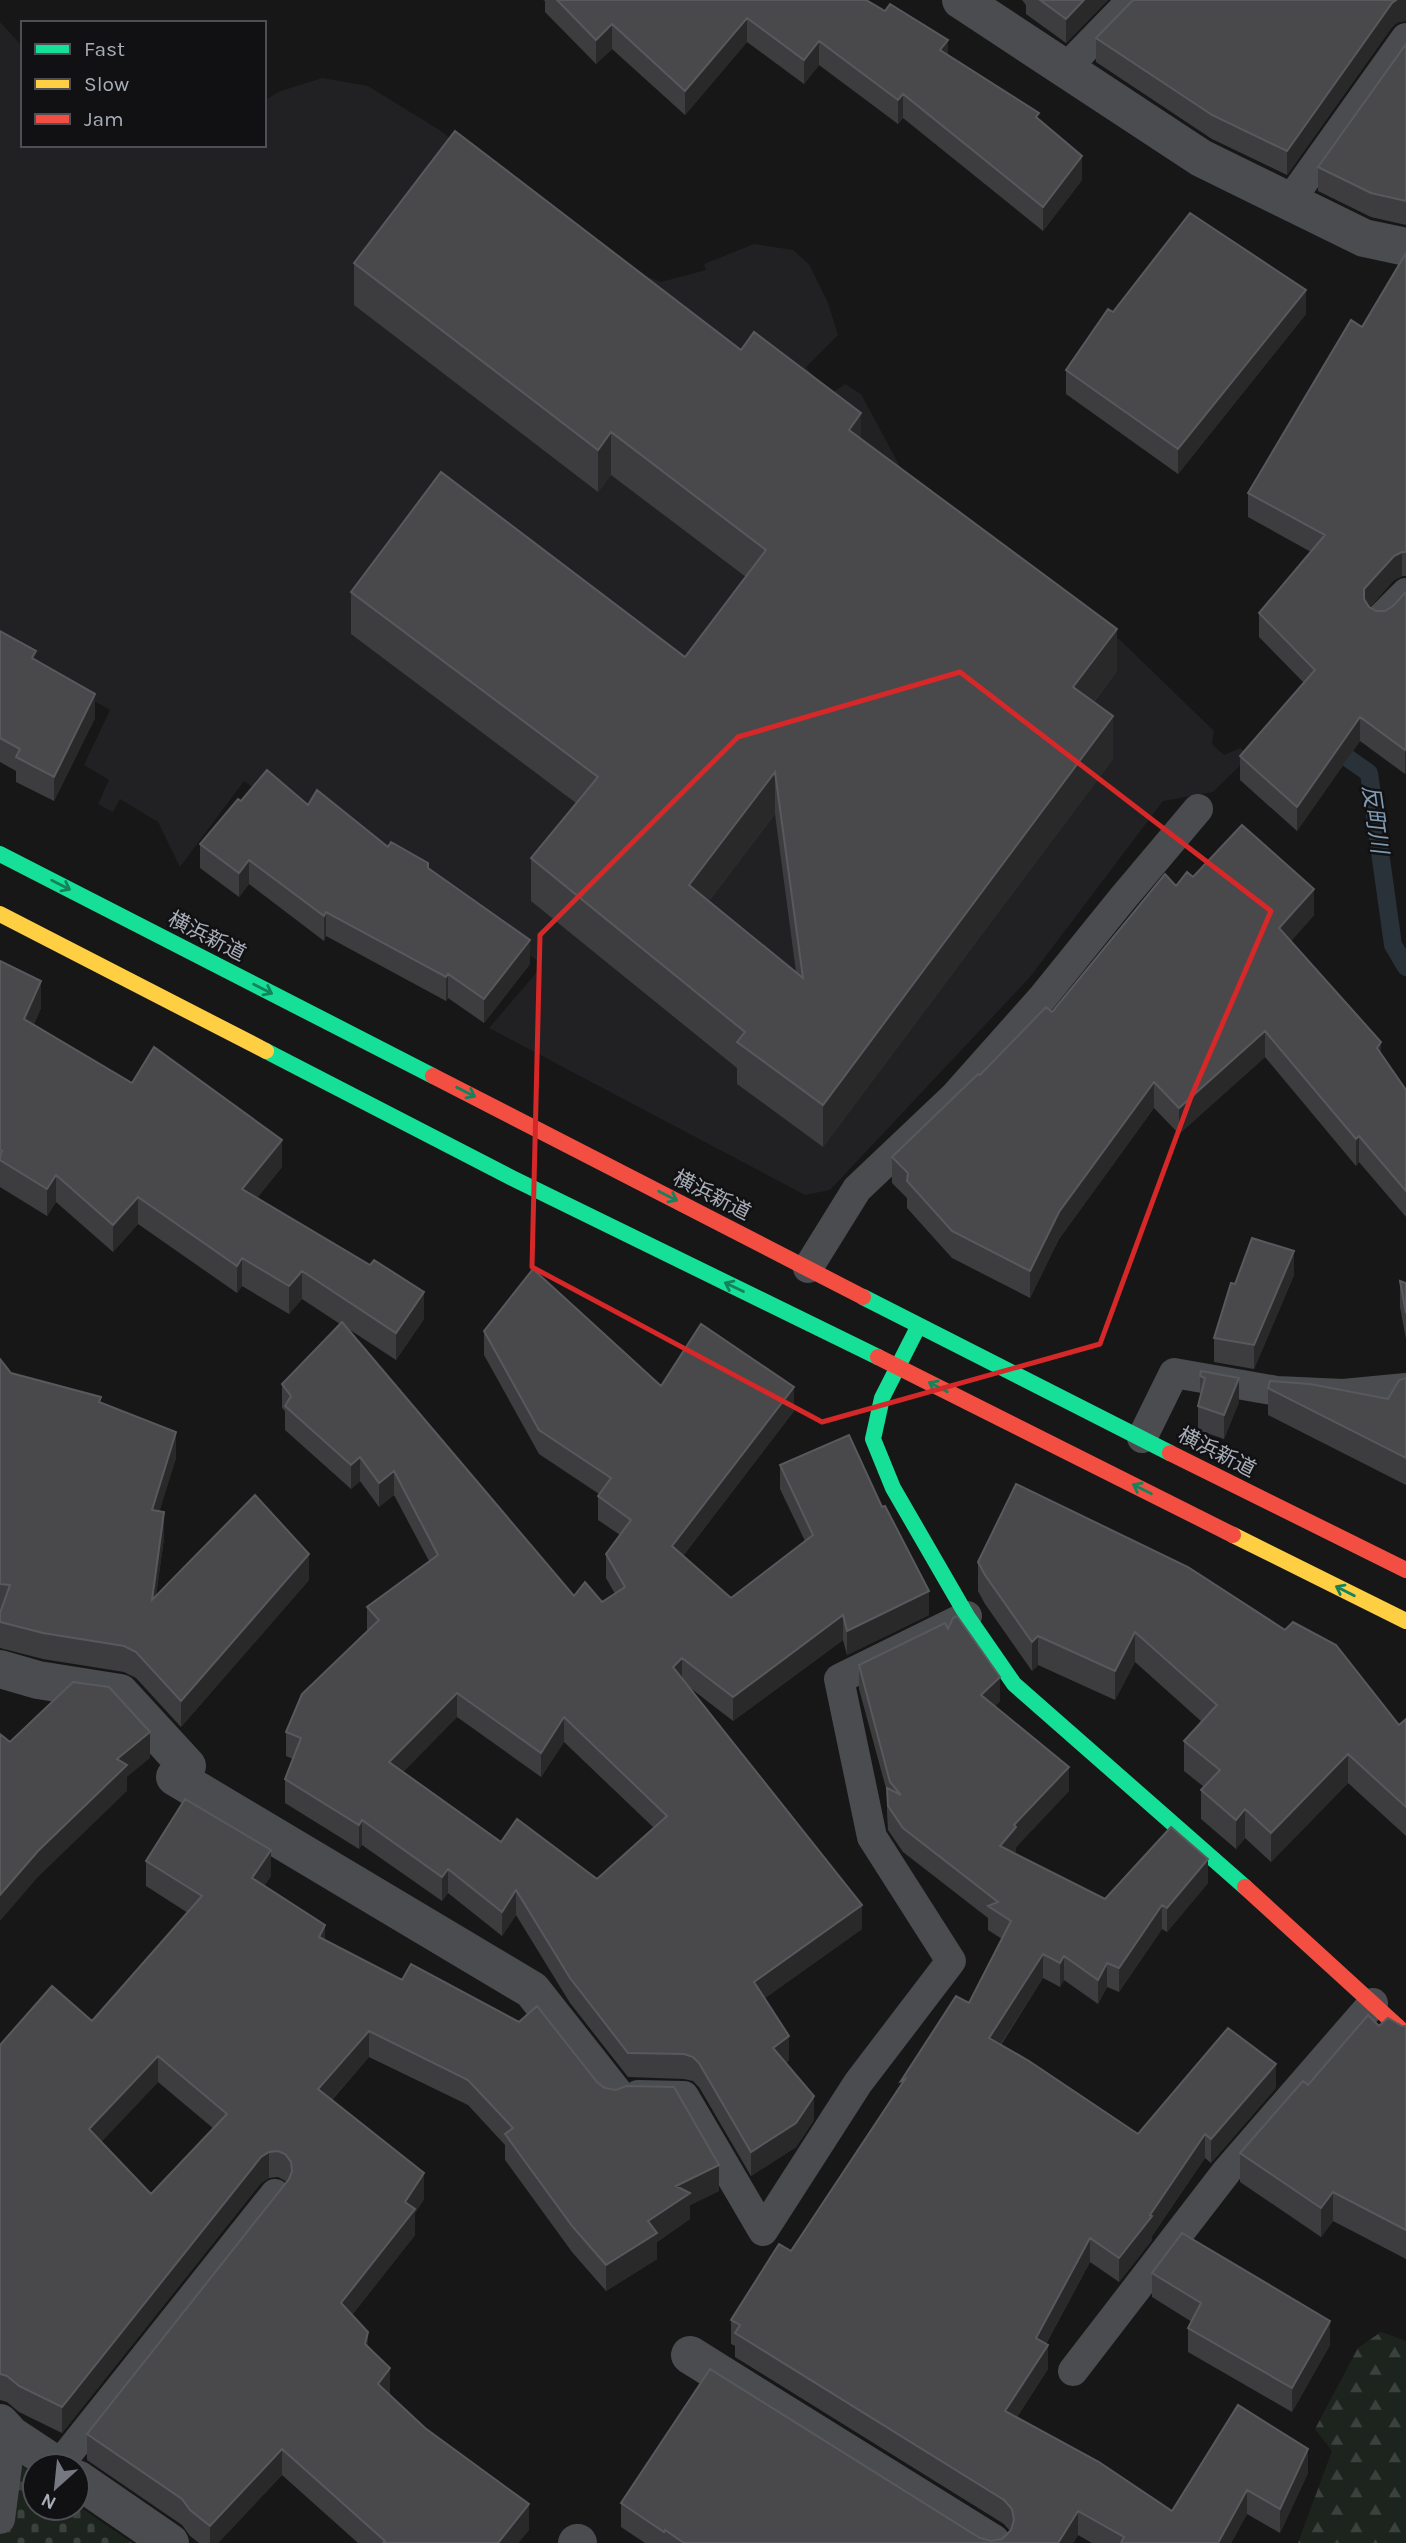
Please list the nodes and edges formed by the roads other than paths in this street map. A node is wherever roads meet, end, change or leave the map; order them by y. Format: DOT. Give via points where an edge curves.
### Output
graph roads {
  1 [pos="961,0"];
  2 [pos="1132,0"];
  3 [pos="1406,38"];
  4 [pos="1065,69"];
  5 [pos="1289,202"];
  6 [pos="1406,247"];
  7 [pos="1406,593"];
  8 [pos="1381,618"];
  9 [pos="1198,809"];
  10 [pos="0,854"];
  11 [pos="0,914"];
  12 [pos="808,1268"];
  13 [pos="918,1327"];
  14 [pos="897,1366"];
  15 [pos="1406,1388"];
  16 [pos="1142,1438"];
  17 [pos="1406,1570"];
  18 [pos="967,1616"];
  19 [pos="1406,1621"];
  20 [pos="0,1669"];
  21 [pos="1373,2003"];
  22 [pos="1406,2035"];
  23 [pos="614,2094"];
  24 [pos="275,2194"];
  25 [pos="690,2355"];
  26 [pos="1073,2371"];
  27 [pos="6,2429"];
  28 [pos="38,2452"];
  29 [pos="69,2452"];
  30 [pos="91,2489"];
  31 [pos="0,2519"];
  32 [pos="170,2543"];
  33 [pos="992,2543"];
  1 -- 4 [label="street"];
  2 -- 4 [label="lane"];
  3 -- 5 [label="lane"];
  4 -- 5 [label="street" via="1201,158"];
  5 -- 6 [label="street" via="1364,238"];
  7 -- 8 [label="lane"];
  9 -- 12 [label="lane" via="954,1097 857,1189"];
  10 -- 12 [label="main road, 横浜新道, one-way"];
  14 -- 11 [label="main road, one-way" via="512,1178"];
  12 -- 13 [label="main road, 横浜新道"];
  13 -- 14 [label="main road"];
  13 -- 16 [label="main road, 横浜新道"];
  14 -- 18 [label="main road" via="882,1398 873,1439 892,1488"];
  19 -- 14 [label="main road, one-way"];
  15 -- 16 [label="lane" via="1343,1394 1277,1391 1174,1373"];
  16 -- 17 [label="main road, 横浜新道"];
  18 -- 21 [label="main road" via="1014,1684"];
  18 -- 23 [label="lane" via="839,1679 872,1837 951,1961 858,2083 763,2231 684,2096"];
  20 -- 23 [label="street" via="120,1693 181,1771 532,1990"];
  21 -- 22 [label="main road"];
  21 -- 26 [label="lane" via="1227,2171"];
  24 -- 29 [label="lane"];
  25 -- 33 [label="street"];
  27 -- 28 [label="street"];
  27 -- 31 [label="lane"];
  30 -- 32 [label="street"];
}
